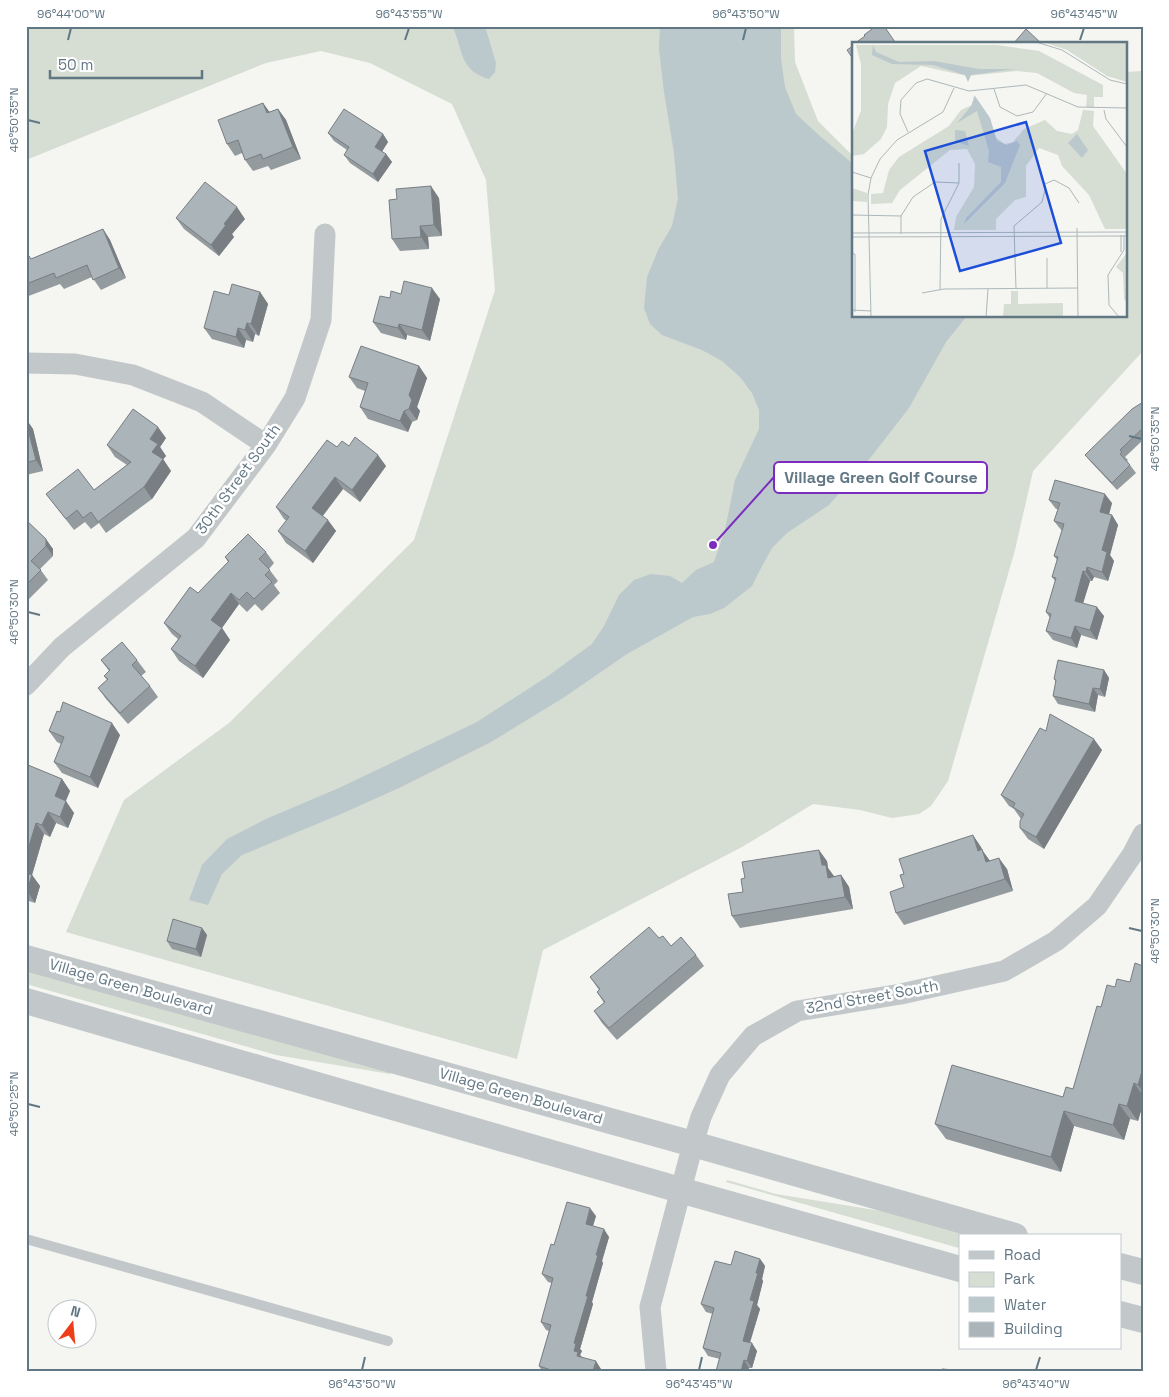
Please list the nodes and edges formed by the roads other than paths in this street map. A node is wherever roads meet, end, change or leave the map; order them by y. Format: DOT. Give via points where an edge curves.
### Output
graph roads {
  1 [pos="325,234"];
  2 [pos="26,363"];
  3 [pos="266,444"];
  4 [pos="26,685"];
  5 [pos="1143,834"];
  6 [pos="26,958"];
  7 [pos="26,1000"];
  8 [pos="693,1144"];
  9 [pos="680,1190"];
  10 [pos="1008,1234"];
  11 [pos="26,1238"];
  12 [pos="1122,1267"];
  13 [pos="959,1269"];
  14 [pos="1143,1272"];
  15 [pos="1122,1315"];
  16 [pos="1143,1320"];
  17 [pos="388,1341"];
  18 [pos="656,1371"];
  1 -- 3 [label="street, 30th Street South" via="321,320 296,398"];
  2 -- 3 [label="street" via="75,364 133,375 202,402"];
  3 -- 4 [label="street, 30th Street South" via="196,538 62,647"];
  5 -- 8 [label="street, 32nd Street South" via="1096,906 1056,941 1004,971 901,994 797,1011 753,1036 720,1075"];
  6 -- 8 [label="street, Village Green Boulevard"];
  7 -- 9 [label="street"];
  8 -- 9 [label="street, 32nd Street South"];
  8 -- 10 [label="street, Village Green Boulevard"];
  9 -- 13 [label="street"];
  9 -- 18 [label="street, 32nd Street South" via="650,1307"];
  11 -- 17 [label="lane"];
  12 -- 14 [label="street"];
  15 -- 16 [label="street"];
}
